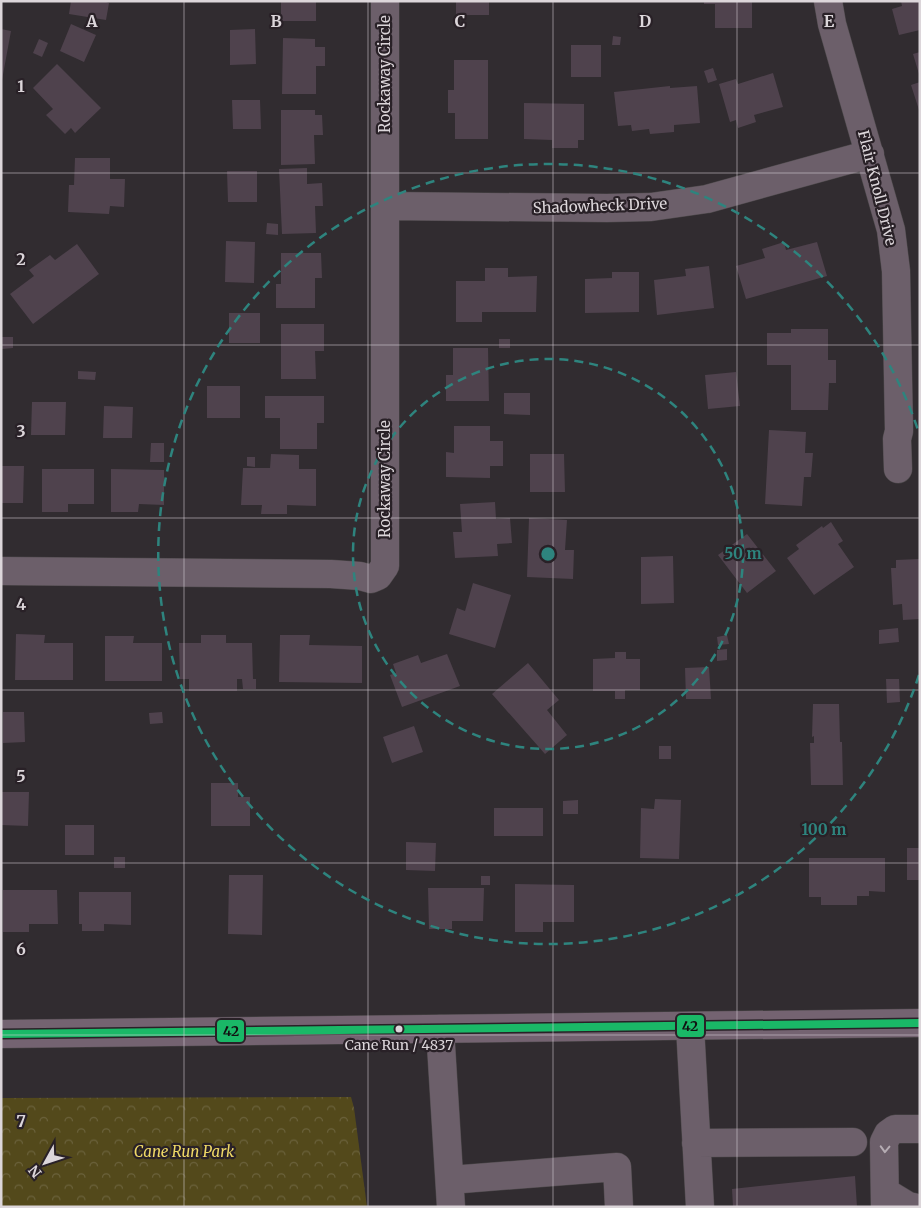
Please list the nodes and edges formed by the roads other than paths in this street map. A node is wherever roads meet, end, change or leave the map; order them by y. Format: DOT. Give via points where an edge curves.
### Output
graph roads {
  1 [pos="385,1"];
  2 [pos="828,1"];
  3 [pos="870,154"];
  4 [pos="385,206"];
  5 [pos="898,469"];
  6 [pos="1,571"];
  7 [pos="920,1023"];
  8 [pos="690,1026"];
  9 [pos="440,1029"];
  10 [pos="1,1034"];
  11 [pos="920,1129"];
  12 [pos="853,1142"];
  13 [pos="696,1143"];
  14 [pos="451,1194"];
  15 [pos="885,1199"];
  16 [pos="619,1207"];
  17 [pos="700,1207"];
  18 [pos="913,1207"];
  1 -- 4 [label="street, Rockaway Circle"];
  2 -- 3 [label="street, Flair Knoll Drive"];
  3 -- 4 [label="street, Shadowheck Drive" via="707,199 651,207"];
  3 -- 5 [label="street, Flair Knoll Drive" via="891,230 896,271"];
  4 -- 6 [label="street, Rockaway Circle" via="385,566 378,576 371,579 331,574"];
  7 -- 8 [label="highway"];
  8 -- 9 [label="highway"];
  8 -- 13 [label="street"];
  9 -- 10 [label="highway"];
  9 -- 14 [label="street"];
  11 -- 15 [label="street, one-way" via="895,1129 888,1134 884,1142"];
  12 -- 13 [label="street"];
  13 -- 17 [label="street"];
  14 -- 16 [label="street" via="617,1167"];
  15 -- 18 [label="street"];
}
